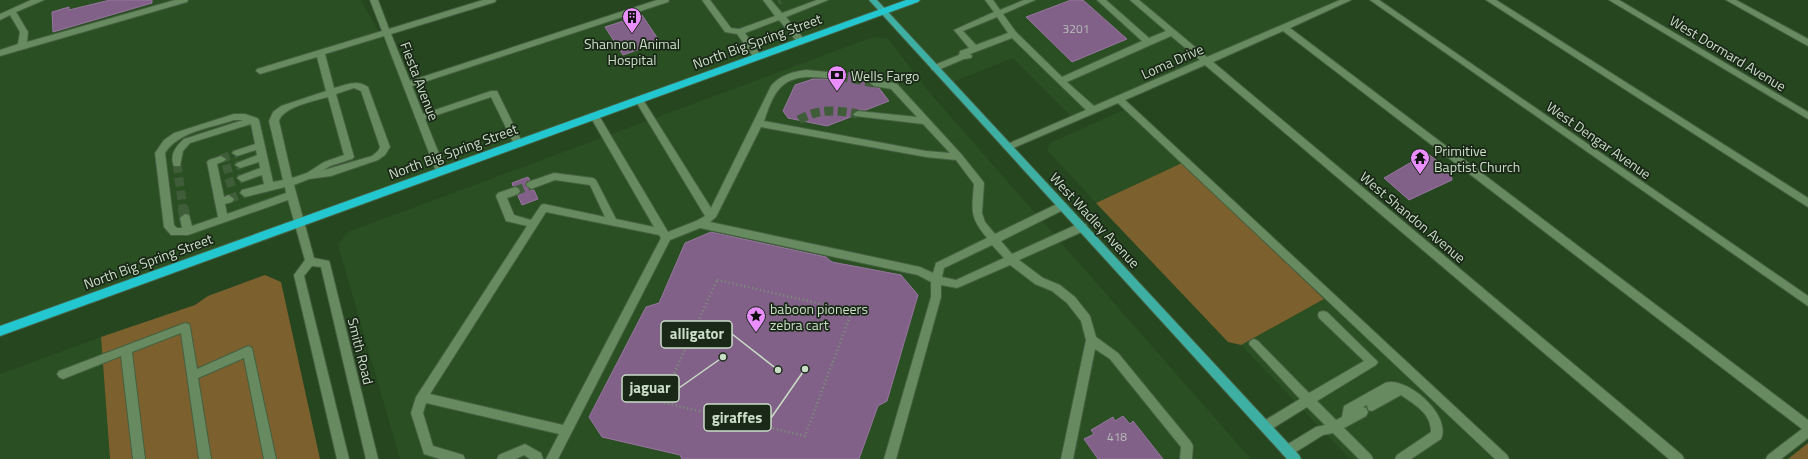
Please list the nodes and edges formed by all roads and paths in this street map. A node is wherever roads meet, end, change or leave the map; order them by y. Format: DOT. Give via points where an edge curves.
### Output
graph roads {
  1 [pos="40,0"];
  2 [pos="184,0"];
  3 [pos="374,0"];
  4 [pos="492,0"];
  5 [pos="665,0"];
  6 [pos="706,0"];
  7 [pos="824,0"];
  8 [pos="873,0"];
  9 [pos="915,0"];
  10 [pos="983,0"];
  11 [pos="989,0"];
  12 [pos="1031,0"];
  13 [pos="1101,0"];
  14 [pos="1134,0"];
  15 [pos="1347,0"];
  16 [pos="1374,0"];
  17 [pos="1490,0"];
  18 [pos="1613,0"];
  19 [pos="1730,0"];
  20 [pos="772,1"];
  21 [pos="24,2"];
  22 [pos="997,10"];
  23 [pos="11,11"];
  24 [pos="884,12"];
  25 [pos="781,16"];
  26 [pos="0,17"];
  27 [pos="1284,27"];
  28 [pos="387,32"];
  29 [pos="740,32"];
  30 [pos="1172,32"];
  31 [pos="1013,34"];
  32 [pos="802,41"];
  33 [pos="1148,42"];
  34 [pos="1808,43"];
  35 [pos="22,46"];
  36 [pos="976,49"];
  37 [pos="0,53"];
  38 [pos="320,53"];
  39 [pos="758,57"];
  40 [pos="1206,61"];
  41 [pos="935,68"];
  42 [pos="260,71"];
  43 [pos="839,76"];
  44 [pos="1061,81"];
  45 [pos="874,83"];
  46 [pos="407,85"];
  47 [pos="331,93"];
  48 [pos="1119,99"];
  49 [pos="639,100"];
  50 [pos="1092,110"];
  51 [pos="858,114"];
  52 [pos="595,116"];
  53 [pos="1808,116"];
  54 [pos="420,118"];
  55 [pos="254,120"];
  56 [pos="799,120"];
  57 [pos="926,121"];
  58 [pos="758,123"];
  59 [pos="793,130"];
  60 [pos="518,144"];
  61 [pos="260,146"];
  62 [pos="1008,147"];
  63 [pos="237,153"];
  64 [pos="262,157"];
  65 [pos="959,157"];
  66 [pos="221,159"];
  67 [pos="177,164"];
  68 [pos="240,165"];
  69 [pos="266,170"];
  70 [pos="441,171"];
  71 [pos="308,176"];
  72 [pos="242,178"];
  73 [pos="288,183"];
  74 [pos="532,185"];
  75 [pos="269,186"];
  76 [pos="515,191"];
  77 [pos="245,193"];
  78 [pos="291,195"];
  79 [pos="1808,203"];
  80 [pos="1062,206"];
  81 [pos="711,217"];
  82 [pos="185,218"];
  83 [pos="223,219"];
  84 [pos="613,222"];
  85 [pos="298,223"];
  86 [pos="533,224"];
  87 [pos="700,224"];
  88 [pos="1082,227"];
  89 [pos="188,231"];
  90 [pos="664,235"];
  91 [pos="995,239"];
  92 [pos="1010,260"];
  93 [pos="310,261"];
  94 [pos="936,280"];
  95 [pos="1808,302"];
  96 [pos="852,311"];
  97 [pos="1323,315"];
  98 [pos="0,331"];
  99 [pos="1091,340"];
  100 [pos="1254,344"];
  101 [pos="126,349"];
  102 [pos="63,374"];
  103 [pos="192,376"];
  104 [pos="1400,389"];
  105 [pos="422,397"];
  106 [pos="1308,400"];
  107 [pos="1348,420"];
  108 [pos="1266,426"];
  109 [pos="1335,426"];
  110 [pos="1808,426"];
  111 [pos="566,431"];
  112 [pos="1808,431"];
  113 [pos="1291,455"];
  114 [pos="268,458"];
  115 [pos="540,458"];
  116 [pos="1676,458"];
  117 [pos="139,459"];
  118 [pos="205,459"];
  119 [pos="343,459"];
  120 [pos="372,459"];
  121 [pos="459,459"];
  122 [pos="503,459"];
  123 [pos="552,459"];
  124 [pos="890,459"];
  125 [pos="1067,459"];
  126 [pos="1186,459"];
  127 [pos="1367,459"];
  128 [pos="1401,459"];
  129 [pos="1503,459"];
  130 [pos="1772,459"];
  1 -- 21 [label="street"];
  2 -- 35 [label="street"];
  3 -- 28 [label="street, Fiesta Avenue"];
  4 -- 28 [label="street"];
  5 -- 46 [label="street"];
  6 -- 29 [label="street" via="728,30"];
  7 -- 25 [label="street"];
  8 -- 24 [label="main road, West Wadley Avenue"];
  9 -- 24 [label="highway, North Big Spring Street"];
  10 -- 22 [label="street"];
  11 -- 22 [label="street"];
  12 -- 22 [label="street"];
  13 -- 33 [label="street"];
  14 -- 30 [label="street, West Shandon Avenue"];
  15 -- 27 [label="street, Loma Drive"];
  16 -- 95 [label="street, West Dengar Avenue"];
  17 -- 79 [label="street"];
  18 -- 53 [label="street, West Dormard Avenue"];
  19 -- 34 [label="street"];
  20 -- 25 [label="street"];
  21 -- 23 [label="street"];
  22 -- 31 [label="street"];
  22 -- 36 [label="street" via="958,30"];
  23 -- 26 [label="street"];
  23 -- 35 [label="street" via="24,32"];
  24 -- 32 [label="highway, North Big Spring Street"];
  24 -- 41 [label="main road, West Wadley Avenue"];
  25 -- 29 [label="street"];
  25 -- 32 [label="street"];
  27 -- 40 [label="street, Loma Drive"];
  27 -- 110 [label="street"];
  28 -- 38 [label="street"];
  28 -- 46 [label="street, Fiesta Avenue"];
  29 -- 39 [label="street"];
  30 -- 33 [label="street"];
  30 -- 40 [label="street, West Shandon Avenue"];
  31 -- 36 [label="street"];
  31 -- 44 [label="street"];
  32 -- 39 [label="highway, North Big Spring Street"];
  33 -- 44 [label="street"];
  35 -- 37 [label="street"];
  36 -- 41 [label="street" via="978,52"];
  38 -- 42 [label="street"];
  38 -- 47 [label="street"];
  39 -- 49 [label="highway, North Big Spring Street"];
  40 -- 48 [label="street, Loma Drive"];
  40 -- 116 [label="street, West Shandon Avenue"];
  41 -- 62 [label="main road, West Wadley Avenue"];
  43 -- 58 [label="street" via="809,73 784,79 777,85"];
  44 -- 50 [label="street"];
  45 -- 57 [label="street" via="894,86"];
  46 -- 54 [label="street, Fiesta Avenue"];
  47 -- 71 [label="street" via="349,157 327,164"];
  47 -- 71 [label="street" via="354,85 365,89 385,147 382,154 375,158 331,173"];
  47 -- 73 [label="street" via="284,108 276,114 274,121"];
  48 -- 50 [label="street, Loma Drive"];
  48 -- 129 [label="street"];
  49 -- 52 [label="highway, North Big Spring Street"];
  49 -- 81 [label="street"];
  50 -- 62 [label="street, Loma Drive"];
  51 -- 57 [label="street"];
  52 -- 60 [label="highway, North Big Spring Street"];
  52 -- 90 [label="street"];
  54 -- 60 [label="street" via="494,93"];
  54 -- 70 [label="street, Fiesta Avenue"];
  55 -- 61 [label="street"];
  55 -- 67 [label="street" via="187,141 179,149 176,156"];
  55 -- 89 [label="street" via="234,117 177,135 167,142 160,153 169,227 175,232"];
  56 -- 59 [label="street"];
  57 -- 65 [label="street"];
  58 -- 59 [label="street"];
  58 -- 81 [label="street"];
  59 -- 65 [label="street" via="926,154"];
  60 -- 70 [label="highway, North Big Spring Street"];
  61 -- 63 [label="street"];
  61 -- 64 [label="street"];
  62 -- 80 [label="main road, West Wadley Avenue"];
  64 -- 68 [label="street"];
  64 -- 69 [label="street"];
  65 -- 91 [label="street" via="979,183 977,213 980,223"];
  66 -- 83 [label="street" via="212,162 219,172 224,200"];
  69 -- 72 [label="street"];
  69 -- 75 [label="street"];
  70 -- 85 [label="highway, North Big Spring Street"];
  71 -- 73 [label="street"];
  73 -- 75 [label="street"];
  73 -- 78 [label="street"];
  74 -- 84 [label="street" via="554,176 593,182"];
  75 -- 77 [label="street"];
  76 -- 86 [label="street" via="501,196 510,218"];
  78 -- 83 [label="street"];
  78 -- 85 [label="street"];
  80 -- 88 [label="main road, West Wadley Avenue"];
  80 -- 91 [label="street"];
  81 -- 87 [label="street"];
  82 -- 89 [label="street"];
  83 -- 89 [label="street"];
  84 -- 86 [label="street" via="544,208"];
  84 -- 90 [label="street"];
  85 -- 93 [label="street"];
  85 -- 98 [label="highway, North Big Spring Street"];
  86 -- 105 [label="street"];
  87 -- 90 [label="street"];
  87 -- 94 [label="street" via="920,271"];
  88 -- 92 [label="street"];
  88 -- 108 [label="main road, West Wadley Avenue"];
  90 -- 111 [label="street"];
  91 -- 92 [label="street"];
  91 -- 94 [label="street" via="940,266"];
  92 -- 94 [label="street" via="957,284"];
  92 -- 99 [label="street" via="1072,300 1086,319"];
  93 -- 119 [label="street" via="299,274"];
  93 -- 120 [label="street, Smith Road" via="325,264"];
  94 -- 124 [label="street" via="936,297"];
  96 -- 96 [label="path" via="717,280 661,402 805,436"];
  97 -- 106 [label="street" via="1372,362"];
  99 -- 125 [label="street"];
  99 -- 126 [label="street" via="1114,356 1187,446"];
  100 -- 106 [label="street"];
  101 -- 102 [label="street"];
  101 -- 103 [label="street" via="185,327"];
  101 -- 117 [label="street"];
  103 -- 114 [label="street" via="248,351"];
  103 -- 118 [label="street"];
  104 -- 107 [label="street"];
  104 -- 107 [label="street" via="1389,386 1348,410"];
  104 -- 128 [label="street" via="1429,409 1438,425 1437,435"];
  105 -- 111 [label="street"];
  105 -- 121 [label="street" via="417,413 428,450"];
  106 -- 108 [label="street"];
  106 -- 109 [label="street"];
  107 -- 109 [label="street"];
  108 -- 113 [label="main road, West Wadley Avenue"];
  109 -- 113 [label="street" via="1320,431"];
  109 -- 127 [label="street"];
  111 -- 123 [label="street"];
  112 -- 130 [label="street"];
  115 -- 122 [label="street" via="525,449"];
}
